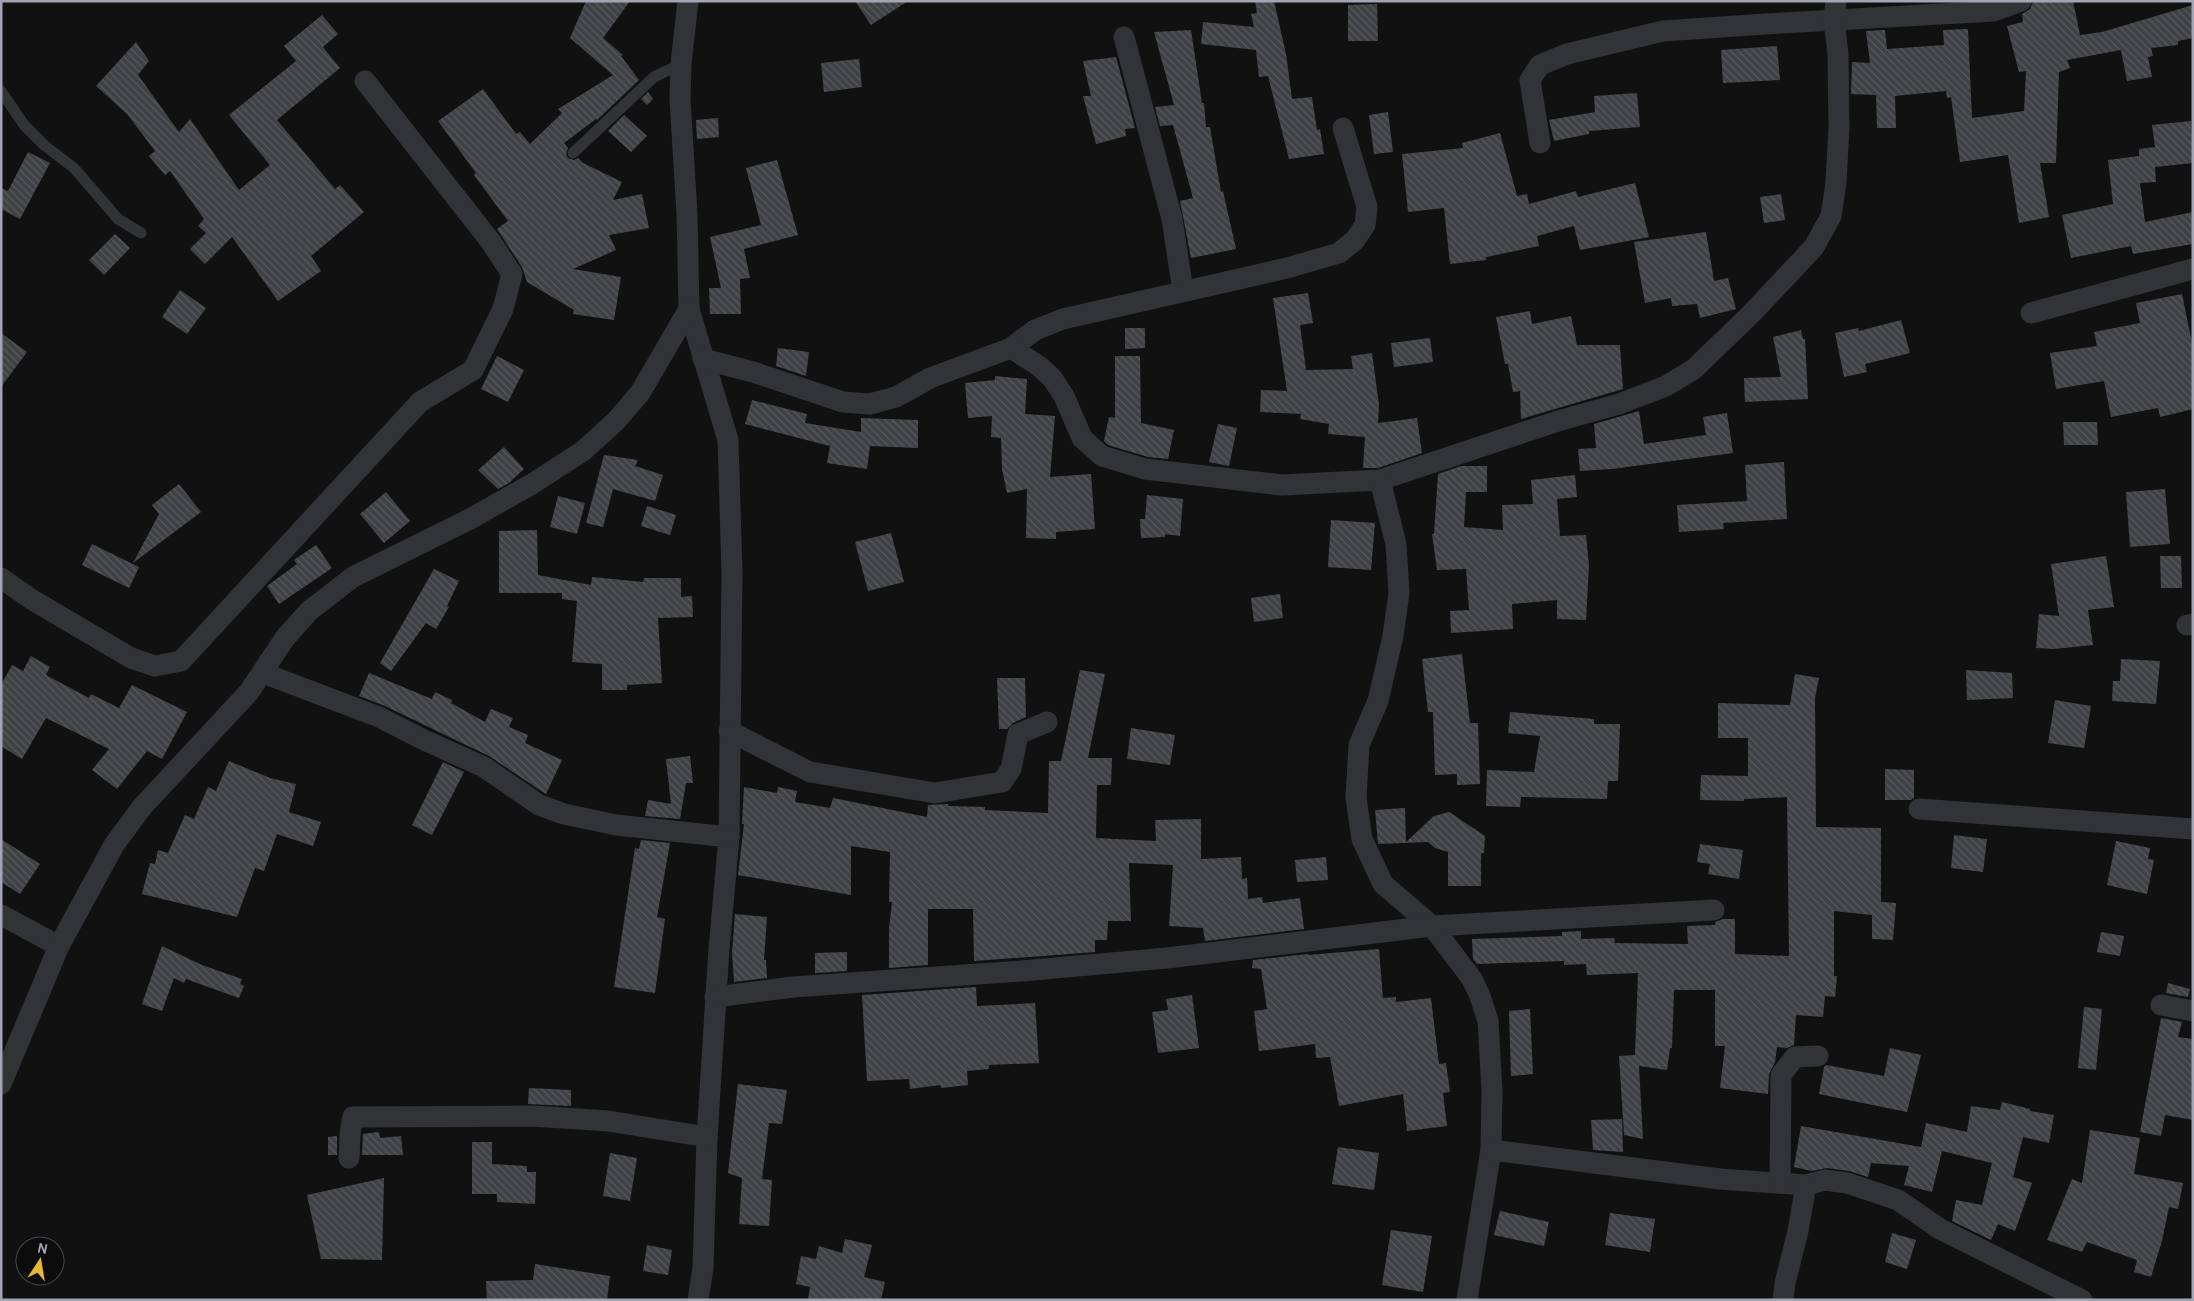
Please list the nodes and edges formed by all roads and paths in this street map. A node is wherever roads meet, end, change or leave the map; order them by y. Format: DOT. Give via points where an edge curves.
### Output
graph roads {
  1 [pos="688,1"];
  2 [pos="2021,1"];
  3 [pos="1835,11"];
  4 [pos="1124,38"];
  5 [pos="681,64"];
  6 [pos="365,81"];
  7 [pos="1,91"];
  8 [pos="1343,128"];
  9 [pos="1540,143"];
  10 [pos="573,152"];
  11 [pos="141,233"];
  12 [pos="2193,269"];
  13 [pos="1183,291"];
  14 [pos="689,309"];
  15 [pos="2030,313"];
  16 [pos="1011,348"];
  17 [pos="703,359"];
  18 [pos="1380,480"];
  19 [pos="1,578"];
  20 [pos="263,673"];
  21 [pos="1047,722"];
  22 [pos="729,731"];
  23 [pos="1918,809"];
  24 [pos="2193,829"];
  25 [pos="729,837"];
  26 [pos="1714,910"];
  27 [pos="1,915"];
  28 [pos="1432,926"];
  29 [pos="59,946"];
  30 [pos="716,997"];
  31 [pos="2162,1005"];
  32 [pos="2193,1011"];
  33 [pos="1818,1056"];
  34 [pos="1,1084"];
  35 [pos="707,1136"];
  36 [pos="1491,1150"];
  37 [pos="349,1158"];
  38 [pos="1780,1182"];
  39 [pos="1806,1185"];
  40 [pos="698,1300"];
  41 [pos="1467,1300"];
  42 [pos="1783,1300"];
  43 [pos="2082,1300"];
  1 -- 5 [label="street"];
  2 -- 3 [label="street" via="1994,11"];
  3 -- 9 [label="street" via="1663,31 1567,54 1540,66 1530,80"];
  3 -- 18 [label="street" via="1839,127 1831,216 1814,246 1752,313 1694,369 1666,386"];
  4 -- 13 [label="street" via="1172,219"];
  5 -- 10 [label="lane" via="654,78"];
  5 -- 14 [label="street"];
  6 -- 19 [label="street" via="491,242 512,274 503,309 473,370 420,402 181,661 155,666 131,658"];
  7 -- 11 [label="lane" via="24,125 74,168 118,219"];
  8 -- 13 [label="street" via="1367,207 1365,225 1355,240 1339,253"];
  12 -- 15 [label="street"];
  13 -- 16 [label="street" via="1063,319 1035,330"];
  14 -- 17 [label="street"];
  14 -- 20 [label="street" via="640,393 616,422 583,452 470,519 352,577 309,611 285,638"];
  16 -- 17 [label="street" via="930,378 896,397 870,404 843,402"];
  16 -- 18 [label="street" via="1052,378 1064,396 1082,438 1102,456 1145,469 1282,484"];
  17 -- 22 [label="street" via="728,440 732,572"];
  18 -- 28 [label="street" via="1396,544 1399,593 1378,701 1359,746 1356,798 1362,839 1383,884"];
  20 -- 25 [label="street" via="379,717 484,767 539,805 564,814 616,825"];
  20 -- 29 [label="street" via="142,807 114,845"];
  21 -- 22 [label="street" via="1018,734 1011,769 1002,782 935,793 810,772"];
  22 -- 25 [label="street"];
  23 -- 24 [label="street"];
  25 -- 30 [label="street"];
  26 -- 28 [label="street"];
  27 -- 29 [label="street"];
  28 -- 30 [label="street" via="1167,958"];
  28 -- 36 [label="street" via="1472,979 1488,1021"];
  29 -- 34 [label="street"];
  30 -- 35 [label="street"];
  31 -- 32 [label="street"];
  33 -- 38 [label="street" via="1795,1057 1782,1075"];
  35 -- 37 [label="street" via="608,1121 543,1117 353,1117"];
  35 -- 40 [label="street"];
  36 -- 38 [label="street" via="1720,1179"];
  36 -- 41 [label="street"];
  38 -- 39 [label="street"];
  39 -- 42 [label="street"];
  39 -- 43 [label="street" via="1825,1180 1847,1183 1898,1200 1940,1229"];
}
